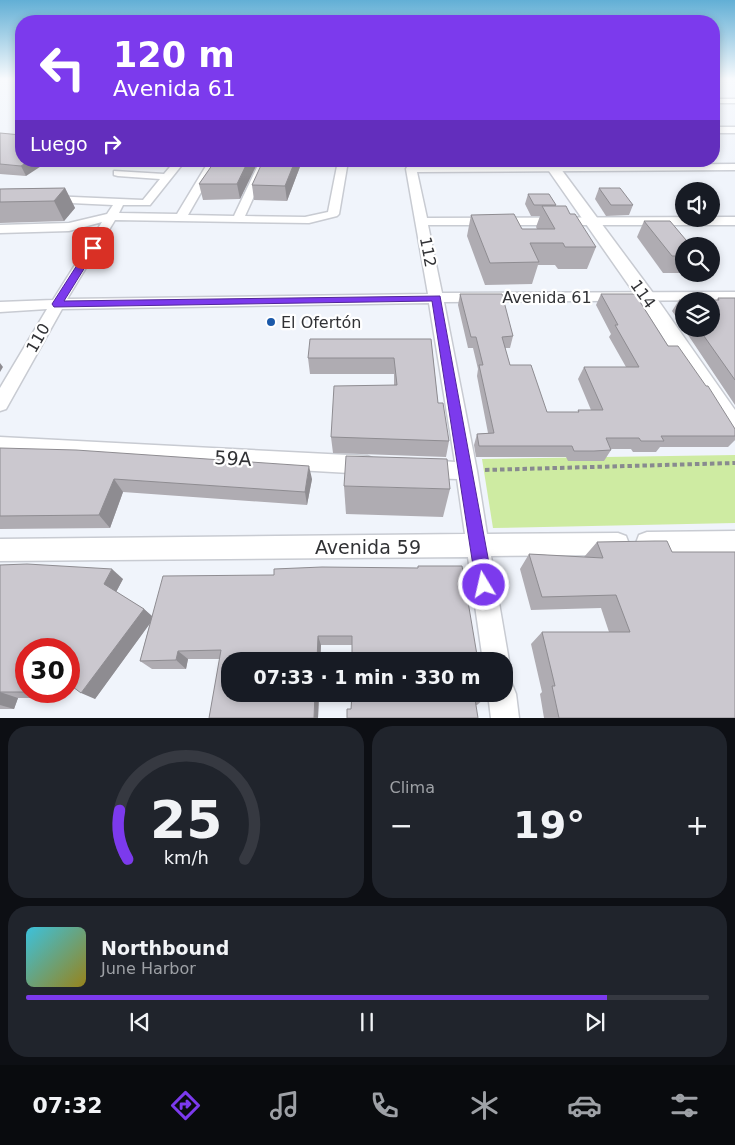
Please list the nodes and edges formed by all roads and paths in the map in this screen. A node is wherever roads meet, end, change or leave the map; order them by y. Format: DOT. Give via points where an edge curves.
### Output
graph roads {
  1 [pos="720,130"];
  2 [pos="735,130"];
  3 [pos="176,167"];
  4 [pos="210,167"];
  5 [pos="262,167"];
  6 [pos="342,167"];
  7 [pos="467,167"];
  8 [pos="552,167"];
  9 [pos="720,167"];
  10 [pos="735,167"];
  11 [pos="118,173"];
  12 [pos="168,177"];
  13 [pos="37,198"];
  14 [pos="120,202"];
  15 [pos="112,216"];
  16 [pos="180,217"];
  17 [pos="238,219"];
  18 [pos="590,221"];
  19 [pos="422,222"];
  20 [pos="735,222"];
  21 [pos="0,229"];
  22 [pos="735,296"];
  23 [pos="646,297"];
  24 [pos="436,298"];
  25 [pos="57,304"];
  26 [pos="0,307"];
  27 [pos="0,404"];
  28 [pos="735,429"];
  29 [pos="0,445"];
  30 [pos="735,463"];
  31 [pos="387,466"];
  32 [pos="407,468"];
  33 [pos="467,471"];
  34 [pos="735,542"];
  35 [pos="478,546"];
  36 [pos="0,550"];
  37 [pos="495,652"];
  38 [pos="503,702"];
  39 [pos="505,718"];
  1 -- 2 [label="street"];
  3 -- 12 [label="street"];
  4 -- 16 [label="street"];
  5 -- 17 [label="street"];
  6 -- 17 [label="street" via="333,214 305,220"];
  7 -- 19 [label="street, 112" via="411,169"];
  8 -- 18 [label="main road, 114"];
  9 -- 10 [label="street"];
  11 -- 12 [label="lane"];
  12 -- 14 [label="street" via="146,203"];
  13 -- 14 [label="street"];
  14 -- 15 [label="street, 110"];
  15 -- 16 [label="street"];
  15 -- 21 [label="street" via="69,227"];
  15 -- 25 [label="street, 110"];
  16 -- 17 [label="street"];
  18 -- 19 [label="street"];
  18 -- 20 [label="street"];
  18 -- 23 [label="main road, 114"];
  19 -- 24 [label="street, 112"];
  22 -- 23 [label="street, Avenida 61"];
  23 -- 24 [label="street, Avenida 61"];
  23 -- 28 [label="main road, 114"];
  24 -- 25 [label="street, Avenida 61"];
  24 -- 33 [label="street, 112"];
  25 -- 26 [label="street, Avenida 61"];
  25 -- 27 [label="street, 110"];
  29 -- 31 [label="street, 59A"];
  30 -- 33 [label="path"];
  32 -- 33 [label="street"];
  33 -- 35 [label="street, 112"];
  34 -- 35 [label="street, Avenida 59"];
  35 -- 36 [label="street, Avenida 59"];
  35 -- 37 [label="street, 112"];
  38 -- 39 [label="street"];
}
